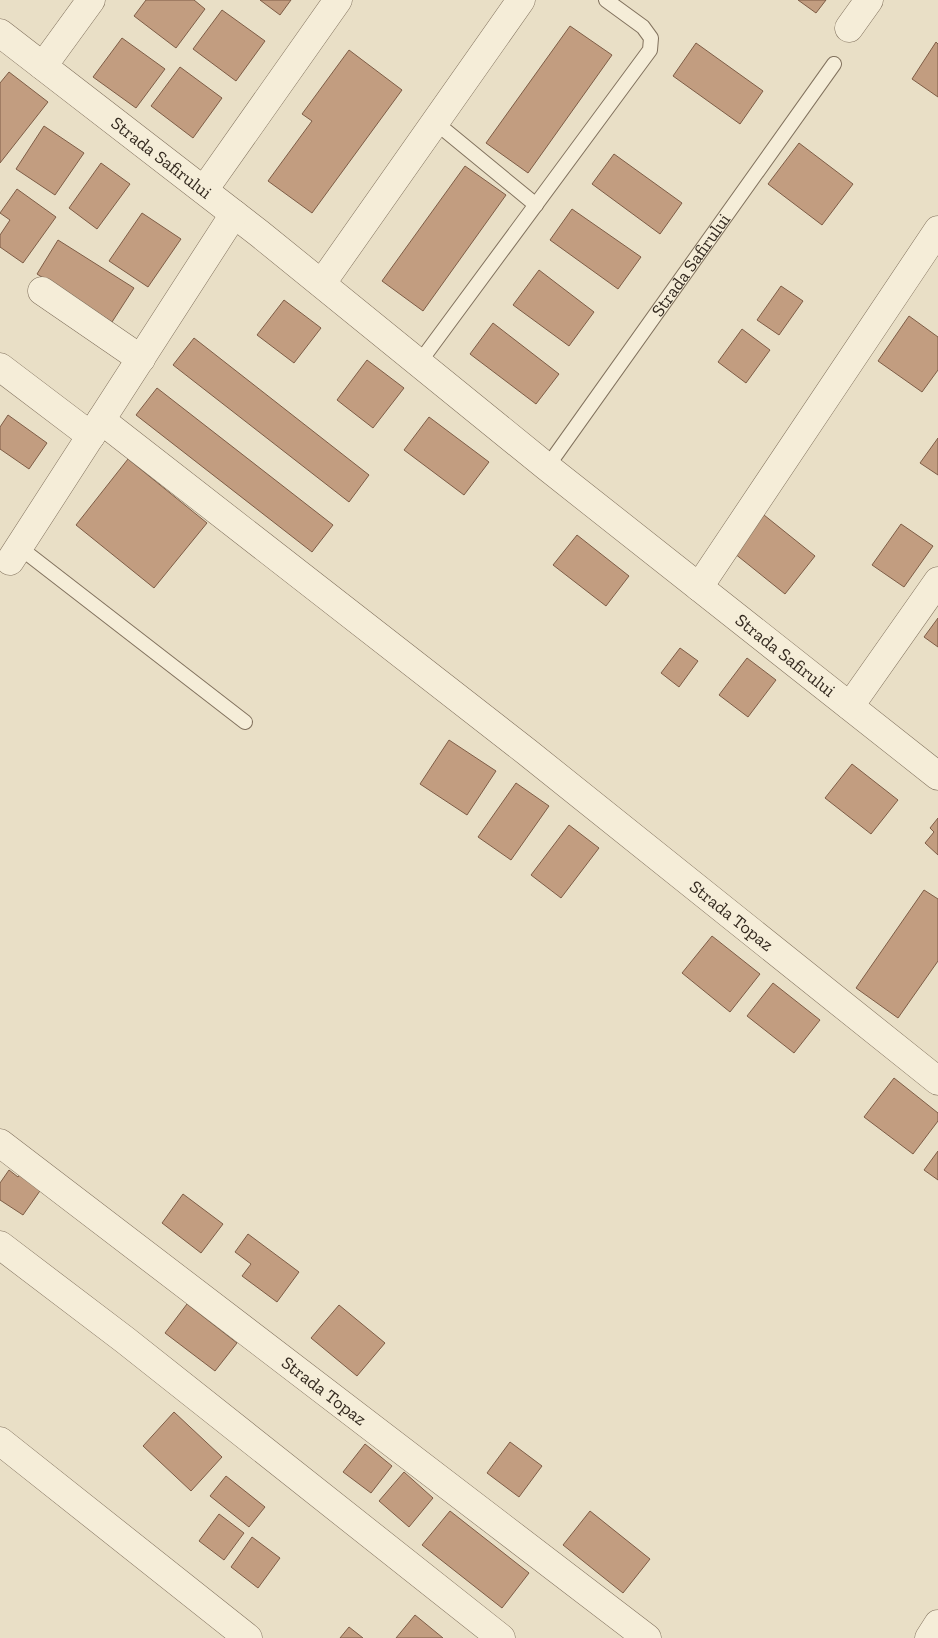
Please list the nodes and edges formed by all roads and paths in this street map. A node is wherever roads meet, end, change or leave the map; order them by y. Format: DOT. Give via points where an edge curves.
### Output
graph roads {
  1 [pos="91,0"];
  2 [pos="338,0"];
  3 [pos="521,0"];
  4 [pos="606,0"];
  5 [pos="869,0"];
  6 [pos="849,28"];
  7 [pos="0,33"];
  8 [pos="834,64"];
  9 [pos="43,66"];
  10 [pos="435,122"];
  11 [pos="204,190"];
  12 [pos="536,205"];
  13 [pos="234,214"];
  14 [pos="938,230"];
  15 [pos="322,283"];
  16 [pos="42,291"];
  17 [pos="140,359"];
  18 [pos="419,363"];
  19 [pos="0,368"];
  20 [pos="96,428"];
  21 [pos="547,467"];
  22 [pos="14,554"];
  23 [pos="938,581"];
  24 [pos="699,587"];
  25 [pos="850,706"];
  26 [pos="245,722"];
  27 [pos="938,776"];
  28 [pos="938,1081"];
  29 [pos="0,1143"];
  30 [pos="0,1245"];
  31 [pos="0,1441"];
  32 [pos="938,1624"];
  33 [pos="248,1638"];
  34 [pos="501,1638"];
  35 [pos="647,1638"];
  36 [pos="930,1638"];
  1 -- 9 [label="street"];
  2 -- 11 [label="street"];
  3 -- 10 [label="street"];
  4 -- 12 [label="lane" via="643,27 651,38 650,50"];
  5 -- 6 [label="street"];
  7 -- 9 [label="street, Strada Safirului"];
  8 -- 21 [label="lane, Strada Safirului"];
  9 -- 11 [label="street, Strada Safirului"];
  10 -- 12 [label="lane"];
  10 -- 15 [label="street"];
  11 -- 13 [label="street, Strada Safirului"];
  12 -- 18 [label="lane"];
  13 -- 15 [label="street, Strada Safirului"];
  13 -- 17 [label="street"];
  14 -- 24 [label="street"];
  15 -- 18 [label="street, Strada Safirului"];
  16 -- 17 [label="street"];
  17 -- 20 [label="street"];
  18 -- 21 [label="street, Strada Safirului"];
  19 -- 20 [label="street, Strada Topaz"];
  20 -- 22 [label="street"];
  20 -- 28 [label="street, Strada Topaz" via="527,752"];
  21 -- 24 [label="street, Strada Safirului"];
  22 -- 26 [label="lane"];
  23 -- 25 [label="street, Strada Safirului"];
  24 -- 25 [label="street, Strada Safirului"];
  25 -- 27 [label="street, Strada Safirului"];
  29 -- 35 [label="street, Strada Topaz"];
  30 -- 34 [label="street"];
  31 -- 33 [label="street"];
  32 -- 36 [label="street"];
}
